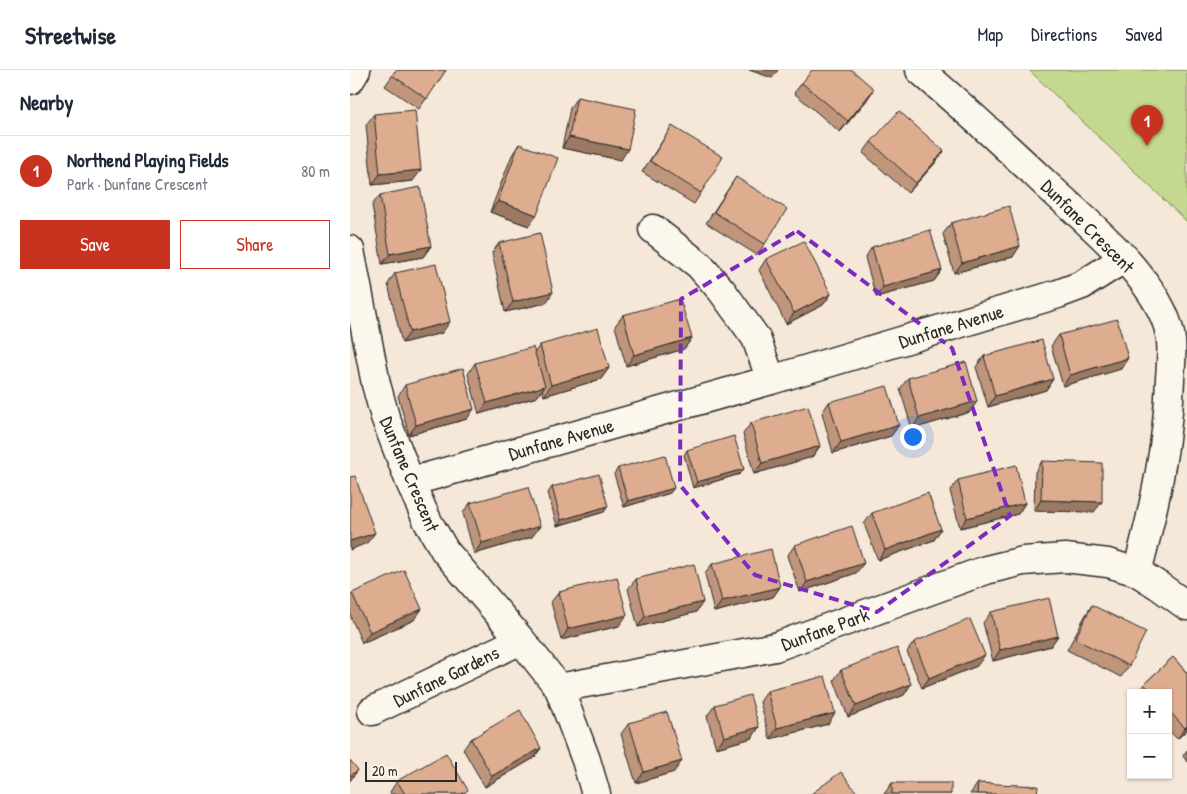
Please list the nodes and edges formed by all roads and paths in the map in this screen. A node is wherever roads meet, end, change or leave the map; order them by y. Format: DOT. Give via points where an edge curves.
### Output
graph roads {
  1 [pos="356,70"];
  2 [pos="920,70"];
  3 [pos="350,80"];
  4 [pos="653,229"];
  5 [pos="350,250"];
  6 [pos="1125,258"];
  7 [pos="771,380"];
  8 [pos="410,482"];
  9 [pos="1137,572"];
  10 [pos="1187,606"];
  11 [pos="521,640"];
  12 [pos="559,688"];
  13 [pos="372,711"];
  14 [pos="596,794"];
  1 -- 3 [label="street"];
  2 -- 6 [label="street, Dunfane Crescent"];
  4 -- 7 [label="street" via="699,265 722,291 756,338"];
  5 -- 8 [label="street, Dunfane Crescent" via="376,384"];
  6 -- 7 [label="street, Dunfane Avenue" via="1082,285 1058,294"];
  6 -- 9 [label="street, Dunfane Crescent" via="1163,312 1171,342 1164,454 1154,509"];
  7 -- 8 [label="street, Dunfane Avenue"];
  8 -- 11 [label="street, Dunfane Crescent" via="445,551"];
  9 -- 10 [label="street, Dunfane Park"];
  9 -- 12 [label="street, Dunfane Park" via="1087,560 1023,560 986,570 775,647"];
  11 -- 12 [label="street, Dunfane Crescent"];
  11 -- 13 [label="street, Dunfane Gardens"];
  12 -- 14 [label="street"];
}
